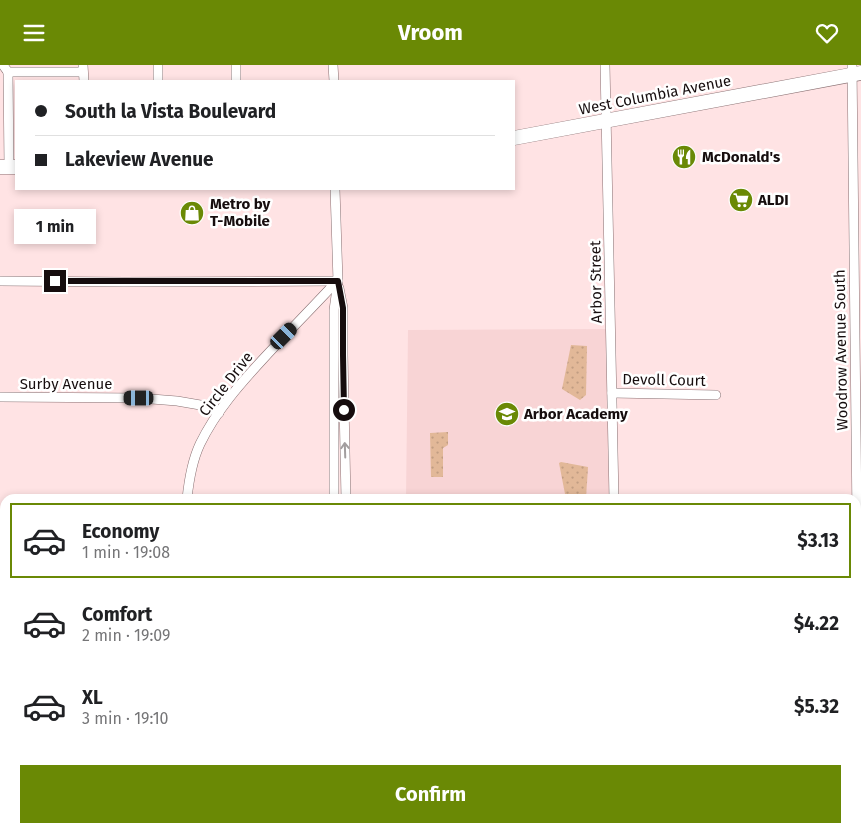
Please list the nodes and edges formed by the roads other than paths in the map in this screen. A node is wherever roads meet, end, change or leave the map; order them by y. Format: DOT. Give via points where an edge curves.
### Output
graph roads {
  1 [pos="158,65"];
  2 [pos="236,65"];
  3 [pos="334,65"];
  4 [pos="605,65"];
  5 [pos="6,68"];
  6 [pos="855,71"];
  7 [pos="83,73"];
  8 [pos="158,80"];
  9 [pos="236,80"];
  10 [pos="334,80"];
  11 [pos="606,120"];
  12 [pos="515,138"];
  13 [pos="8,167"];
  14 [pos="335,190"];
  15 [pos="857,203"];
  16 [pos="0,281"];
  17 [pos="338,281"];
  18 [pos="858,326"];
  19 [pos="612,393"];
  20 [pos="716,395"];
  21 [pos="0,397"];
  22 [pos="219,413"];
  23 [pos="859,447"];
  24 [pos="187,494"];
  25 [pos="334,494"];
  26 [pos="346,494"];
  27 [pos="614,494"];
  28 [pos="857,494"];
  1 -- 8 [label="street"];
  2 -- 9 [label="street"];
  3 -- 10 [label="street"];
  4 -- 11 [label="street, Arbor Street"];
  5 -- 7 [label="street"];
  5 -- 13 [label="street"];
  6 -- 11 [label="main road, West Columbia Avenue"];
  6 -- 15 [label="street, Woodrow Avenue South"];
  11 -- 12 [label="main road, West Columbia Avenue"];
  11 -- 19 [label="street, Arbor Street"];
  14 -- 17 [label="street"];
  15 -- 18 [label="street, Woodrow Avenue South"];
  16 -- 17 [label="street"];
  17 -- 22 [label="street, Circle Drive" via="238,386"];
  17 -- 25 [label="street" via="334,310"];
  26 -- 17 [label="street, one-way" via="343,308"];
  18 -- 23 [label="street, Woodrow Avenue South"];
  19 -- 20 [label="street, Devoll Court"];
  19 -- 27 [label="street, Arbor Street"];
  21 -- 22 [label="street, Surby Avenue" via="139,398 206,406"];
  22 -- 24 [label="street, Circle Drive" via="200,445 189,476"];
  23 -- 28 [label="street, Woodrow Avenue South"];
}
